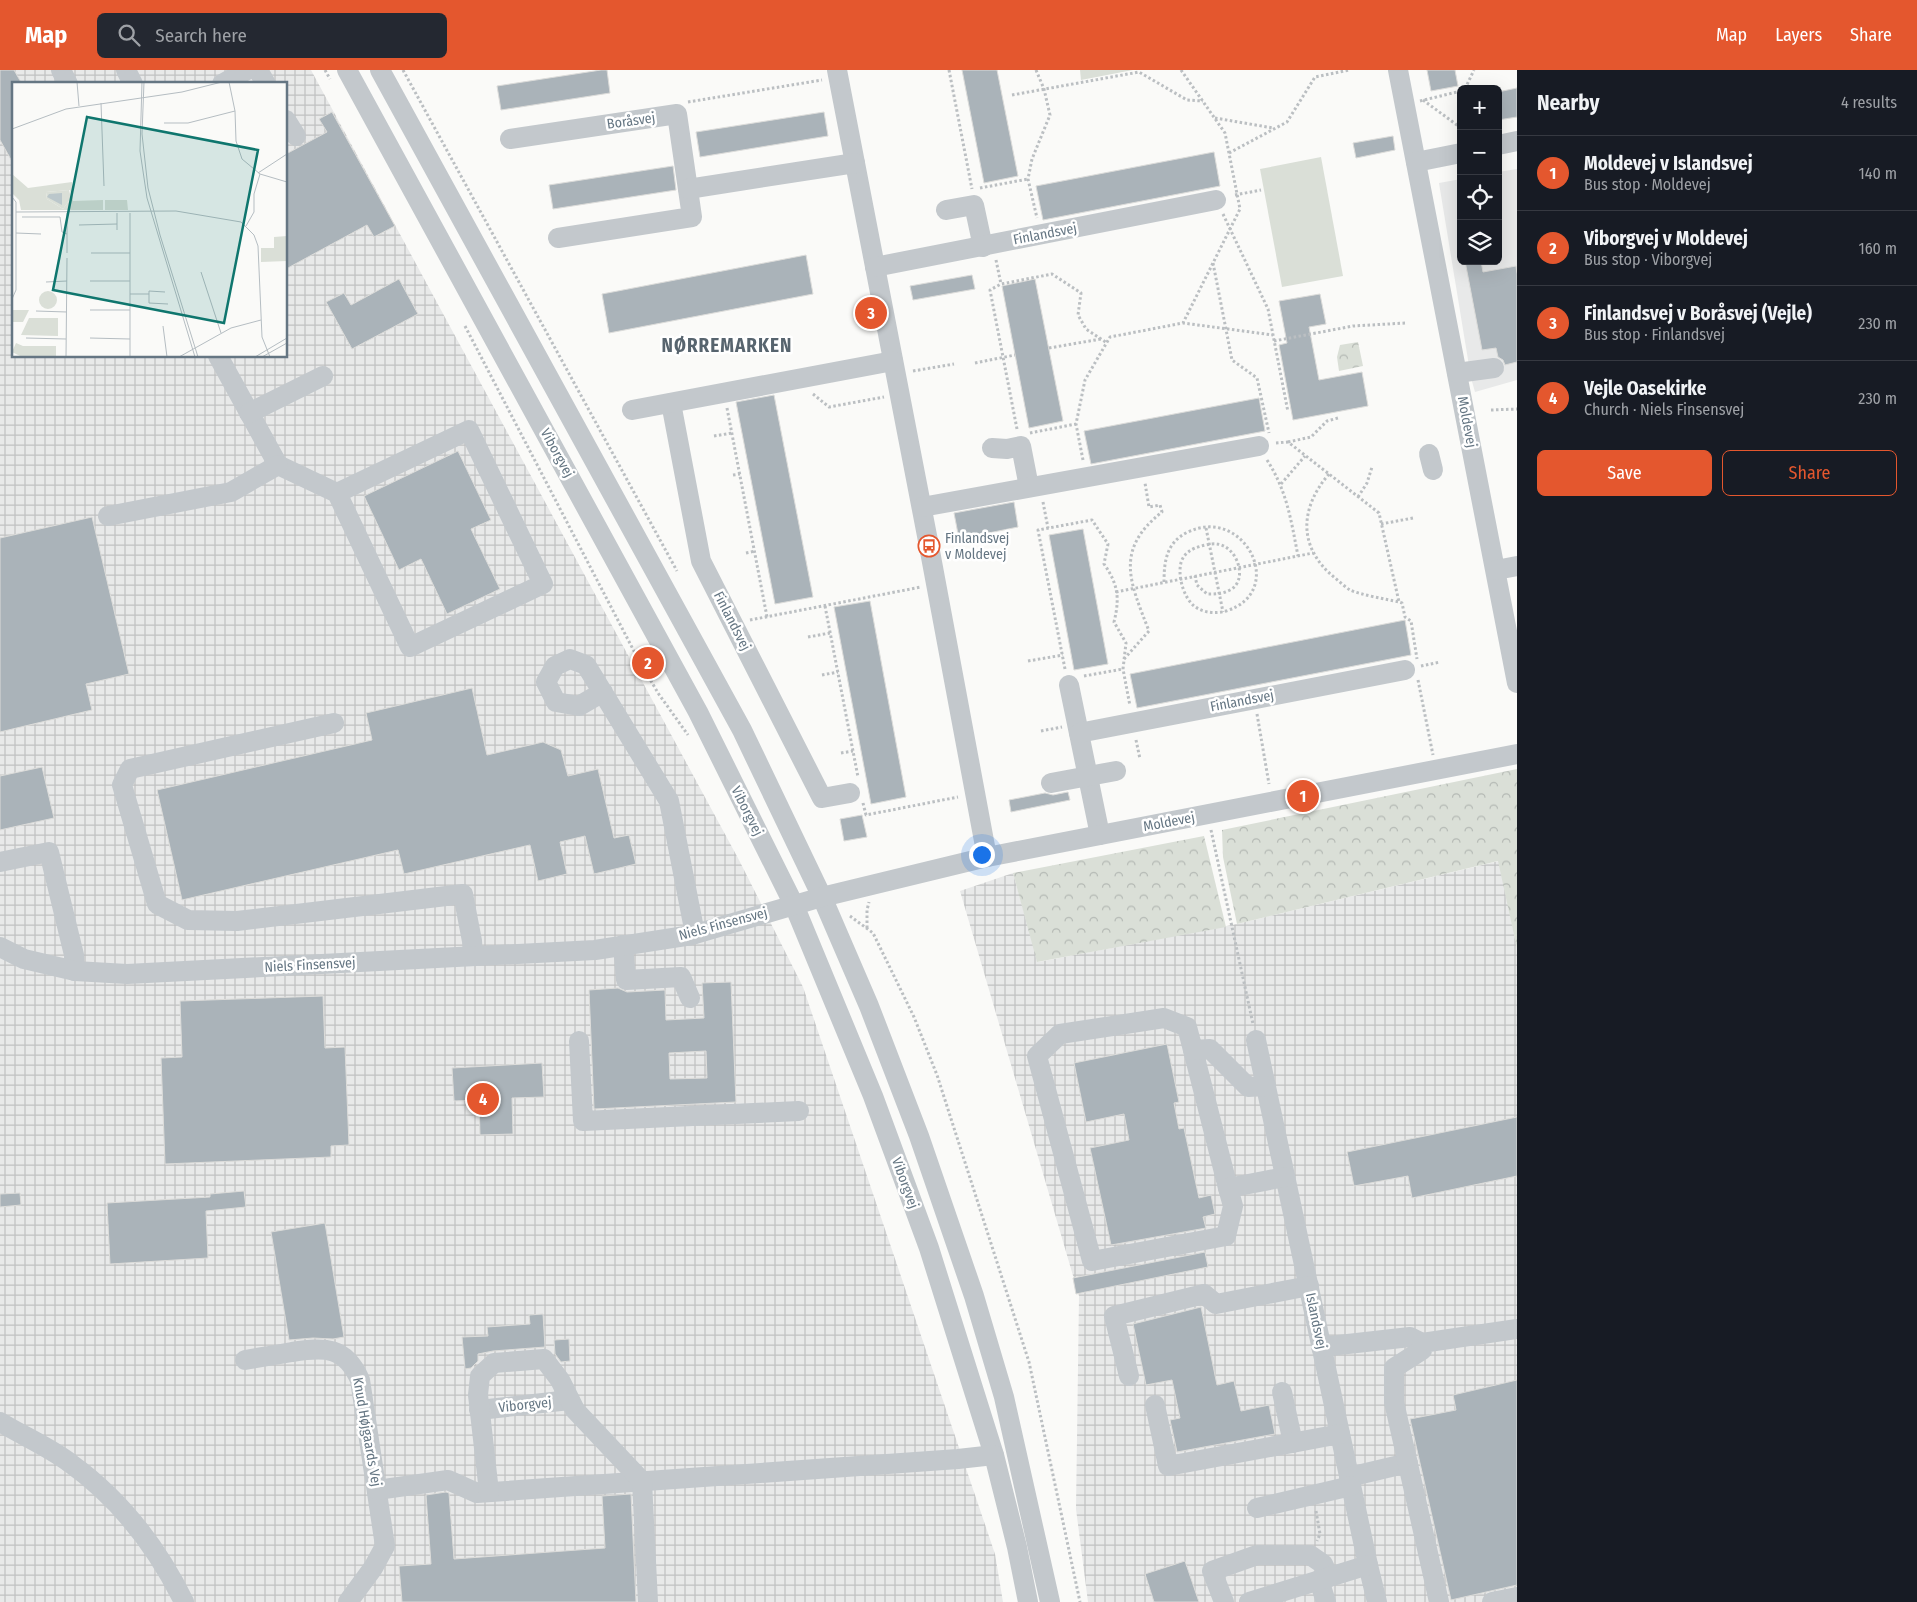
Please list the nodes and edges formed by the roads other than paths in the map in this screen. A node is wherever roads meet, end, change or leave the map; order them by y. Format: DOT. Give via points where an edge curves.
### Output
graph roads {
  1 [pos="61,70"];
  2 [pos="126,70"];
  3 [pos="247,70"];
  4 [pos="258,70"];
  5 [pos="347,70"];
  6 [pos="380,70"];
  7 [pos="1398,70"];
  8 [pos="838,74"];
  9 [pos="67,82"];
  10 [pos="132,82"];
  11 [pos="226,82"];
  12 [pos="265,82"];
  13 [pos="510,139"];
  14 [pos="1517,142"];
  15 [pos="1502,144"];
  16 [pos="1457,154"];
  17 [pos="1416,162"];
  18 [pos="855,163"];
  19 [pos="688,189"];
  20 [pos="1216,200"];
  21 [pos="946,210"];
  22 [pos="558,238"];
  23 [pos="982,247"];
  24 [pos="875,267"];
  25 [pos="219,358"];
  26 [pos="1456,366"];
  27 [pos="894,368"];
  28 [pos="1494,368"];
  29 [pos="322,376"];
  30 [pos="671,403"];
  31 [pos="632,410"];
  32 [pos="249,413"];
  33 [pos="1265,444"];
  34 [pos="992,448"];
  35 [pos="278,465"];
  36 [pos="1029,487"];
  37 [pos="337,493"];
  38 [pos="922,507"];
  39 [pos="108,516"];
  40 [pos="1517,566"];
  41 [pos="1496,570"];
  42 [pos="1415,668"];
  43 [pos="1068,682"];
  44 [pos="1517,683"];
  45 [pos="603,692"];
  46 [pos="334,723"];
  47 [pos="1079,733"];
  48 [pos="1517,754"];
  49 [pos="1116,771"];
  50 [pos="1088,776"];
  51 [pos="1051,783"];
  52 [pos="857,790"];
  53 [pos="1100,835"];
  54 [pos="987,857"];
  55 [pos="0,862"];
  56 [pos="822,896"];
  57 [pos="794,905"];
  58 [pos="695,934"];
  59 [pos="623,945"];
  60 [pos="0,947"];
  61 [pos="473,956"];
  62 [pos="75,971"];
  63 [pos="690,998"];
  64 [pos="1256,1040"];
  65 [pos="579,1041"];
  66 [pos="1193,1050"];
  67 [pos="1266,1086"];
  68 [pos="799,1111"];
  69 [pos="1285,1177"];
  70 [pos="1228,1188"];
  71 [pos="1309,1286"];
  72 [pos="1517,1329"];
  73 [pos="1422,1343"];
  74 [pos="1322,1347"];
  75 [pos="245,1360"];
  76 [pos="1129,1376"];
  77 [pos="1282,1392"];
  78 [pos="570,1400"];
  79 [pos="1155,1405"];
  80 [pos="479,1410"];
  81 [pos="0,1422"];
  82 [pos="1340,1434"];
  83 [pos="1293,1443"];
  84 [pos="994,1455"];
  85 [pos="1408,1463"];
  86 [pos="642,1481"];
  87 [pos="1350,1482"];
  88 [pos="377,1490"];
  89 [pos="489,1492"];
  90 [pos="1256,1508"];
  91 [pos="1368,1565"];
  92 [pos="1324,1579"];
  93 [pos="1517,1597"];
  94 [pos="184,1602"];
  95 [pos="348,1602"];
  96 [pos="648,1602"];
  97 [pos="1028,1602"];
  98 [pos="1050,1602"];
  99 [pos="1224,1602"];
  100 [pos="1248,1602"];
  101 [pos="1326,1602"];
  102 [pos="1377,1602"];
  103 [pos="1439,1602"];
  104 [pos="1492,1602"];
  1 -- 9 [label="street"];
  2 -- 10 [label="street"];
  3 -- 11 [label="street"];
  4 -- 12 [label="street"];
  5 -- 57 [label="street, Viborgvej" via="698,712"];
  6 -- 56 [label="street, Viborgvej" via="742,730"];
  7 -- 17 [label="street, Moldevej" via="1414,102"];
  8 -- 18 [label="street"];
  13 -- 19 [label="street, Boråsvej" via="678,114"];
  14 -- 15 [label="street"];
  16 -- 17 [label="street"];
  17 -- 26 [label="street, Moldevej"];
  18 -- 19 [label="street"];
  18 -- 24 [label="street"];
  19 -- 22 [label="street, Boråsvej" via="692,217"];
  20 -- 23 [label="street, Finlandsvej"];
  21 -- 23 [label="street" via="974,205"];
  23 -- 24 [label="street, Finlandsvej"];
  24 -- 27 [label="street"];
  25 -- 32 [label="street"];
  26 -- 28 [label="street"];
  26 -- 41 [label="street, Moldevej"];
  27 -- 30 [label="street" via="794,380"];
  27 -- 38 [label="street"];
  29 -- 32 [label="street"];
  30 -- 31 [label="street"];
  30 -- 52 [label="street, Finlandsvej" via="701,561 822,798"];
  32 -- 35 [label="street"];
  33 -- 36 [label="street"];
  34 -- 36 [label="street" via="1021,446"];
  35 -- 37 [label="street"];
  35 -- 39 [label="street" via="231,492"];
  36 -- 38 [label="street"];
  37 -- 37 [label="street" via="410,647 543,584 470,430"];
  38 -- 54 [label="street"];
  40 -- 41 [label="street"];
  41 -- 44 [label="street, Moldevej"];
  42 -- 47 [label="street, Finlandsvej"];
  43 -- 47 [label="street"];
  45 -- 58 [label="street" via="669,801"];
  46 -- 61 [label="street" via="130,769 122,785 157,904 188,920 237,921 463,894"];
  47 -- 50 [label="street"];
  48 -- 53 [label="street, Moldevej"];
  49 -- 50 [label="street"];
  50 -- 51 [label="street"];
  50 -- 53 [label="street"];
  53 -- 54 [label="street, Moldevej"];
  54 -- 56 [label="street, Moldevej"];
  55 -- 62 [label="street" via="49,852"];
  56 -- 57 [label="street, Niels Finsensvej"];
  56 -- 98 [label="street, Viborgvej" via="919,1136 974,1296 1004,1396"];
  57 -- 58 [label="street, Niels Finsensvej"];
  57 -- 84 [label="street, Viborgvej" via="873,1096 926,1239"];
  58 -- 59 [label="street, Niels Finsensvej"];
  59 -- 61 [label="street, Niels Finsensvej" via="594,950"];
  59 -- 63 [label="street" via="626,980 681,977"];
  60 -- 62 [label="street, Niels Finsensvej" via="24,958"];
  61 -- 62 [label="street, Niels Finsensvej" via="127,974"];
  64 -- 67 [label="street, Islandsvej"];
  65 -- 68 [label="street" via="582,1121"];
  66 -- 67 [label="street" via="1210,1049 1248,1087"];
  66 -- 70 [label="street"];
  66 -- 70 [label="street" via="1187,1027 1164,1018 1060,1034 1037,1056 1092,1261 1226,1236 1233,1206"];
  67 -- 69 [label="street, Islandsvej"];
  69 -- 70 [label="street"];
  69 -- 71 [label="street, Islandsvej"];
  71 -- 74 [label="street, Islandsvej"];
  71 -- 76 [label="street" via="1216,1304 1204,1294 1114,1316"];
  72 -- 73 [label="street"];
  73 -- 74 [label="street" via="1410,1337"];
  73 -- 85 [label="street" via="1422,1350 1394,1368 1394,1402"];
  74 -- 82 [label="street, Islandsvej"];
  75 -- 88 [label="street, Knud Højgaards Vej" via="315,1349 338,1352 348,1359 360,1380"];
  77 -- 83 [label="street"];
  78 -- 80 [label="street, Viborgvej"];
  78 -- 80 [label="street" via="544,1359 494,1363 480,1376"];
  78 -- 86 [label="street" via="575,1410"];
  79 -- 83 [label="street" via="1168,1466"];
  80 -- 89 [label="street"];
  81 -- 94 [label="street" via="70,1462 117,1503 155,1550"];
  82 -- 83 [label="street"];
  82 -- 87 [label="street, Islandsvej"];
  84 -- 86 [label="street"];
  84 -- 97 [label="street, Viborgvej"];
  85 -- 87 [label="street"];
  85 -- 103 [label="street"];
  86 -- 89 [label="street"];
  86 -- 96 [label="street"];
  87 -- 90 [label="street" via="1313,1495"];
  87 -- 91 [label="street, Islandsvej"];
  88 -- 89 [label="street" via="448,1480 477,1493"];
  88 -- 95 [label="street, Knud Højgaards Vej" via="385,1546"];
  91 -- 92 [label="street"];
  91 -- 102 [label="street, Islandsvej"];
  92 -- 99 [label="street" via="1323,1564 1310,1555 1257,1555 1212,1571"];
  92 -- 100 [label="street"];
  92 -- 101 [label="street"];
  93 -- 104 [label="street"];
}
